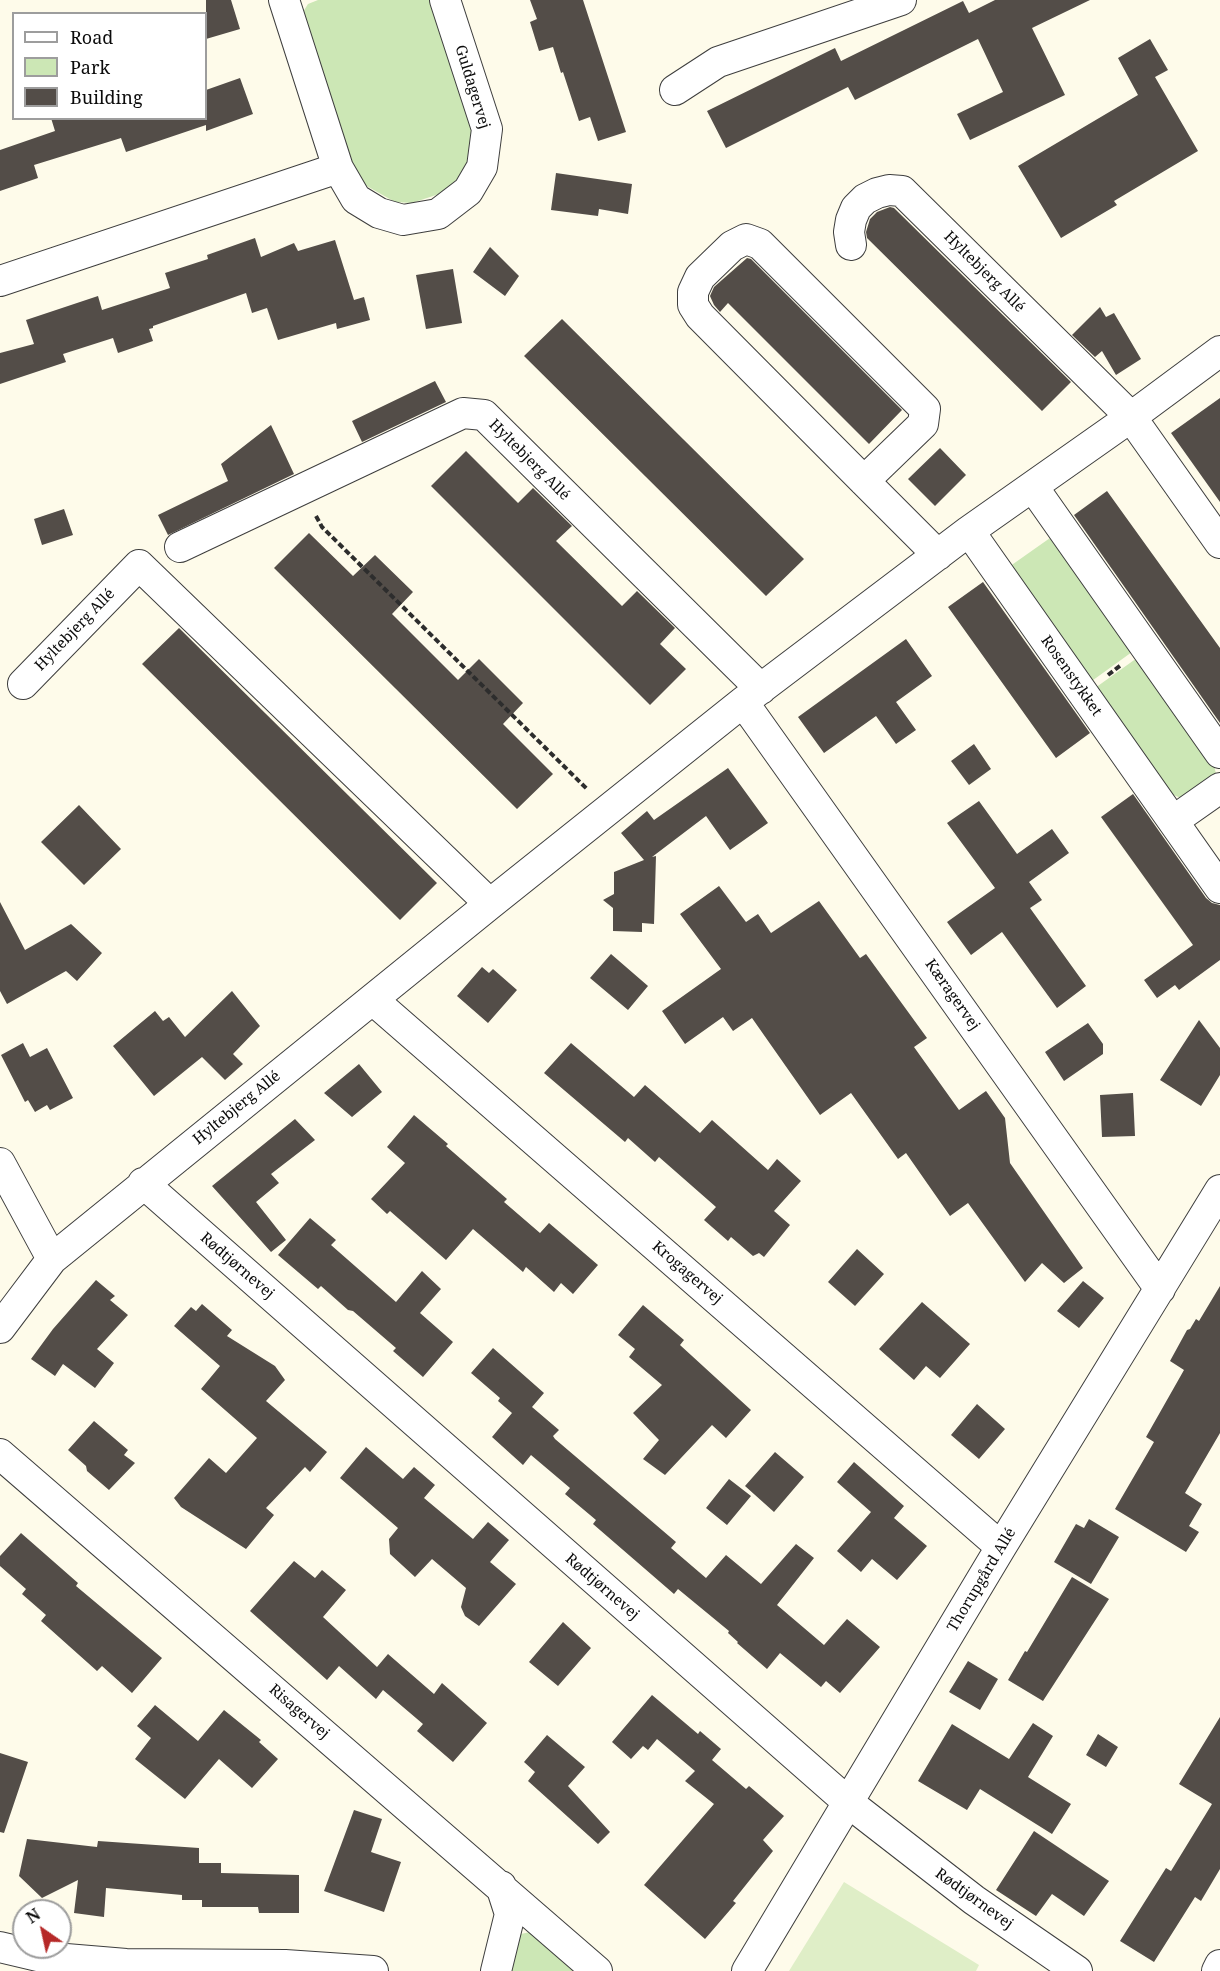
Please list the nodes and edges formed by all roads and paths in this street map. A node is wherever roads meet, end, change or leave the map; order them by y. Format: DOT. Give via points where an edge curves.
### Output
graph roads {
  1 [pos="445,0"];
  2 [pos="901,0"];
  3 [pos="286,1"];
  4 [pos="675,90"];
  5 [pos="338,168"];
  6 [pos="851,245"];
  7 [pos="0,281"];
  8 [pos="1220,351"];
  9 [pos="1131,417"];
  10 [pos="864,481"];
  11 [pos="1033,487"];
  12 [pos="301,490"];
  13 [pos="969,531"];
  14 [pos="1220,543"];
  15 [pos="180,547"];
  16 [pos="938,555"];
  17 [pos="1146,648"];
  18 [pos="23,684"];
  19 [pos="1083,693"];
  20 [pos="752,695"];
  21 [pos="1220,753"];
  22 [pos="1220,788"];
  23 [pos="608,810"];
  24 [pos="1173,821"];
  25 [pos="1220,888"];
  26 [pos="490,904"];
  27 [pos="373,1000"];
  28 [pos="0,1163"];
  29 [pos="142,1184"];
  30 [pos="1220,1190"];
  31 [pos="52,1259"];
  32 [pos="1160,1289"];
  33 [pos="0,1328"];
  34 [pos="0,1454"];
  35 [pos="1001,1547"];
  36 [pos="849,1803"];
  37 [pos="501,1886"];
  38 [pos="0,1947"];
  39 [pos="1220,1965"];
  40 [pos="373,1971"];
  41 [pos="496,1971"];
  42 [pos="597,1971"];
  43 [pos="747,1971"];
  44 [pos="1077,1971"];
  45 [pos="1216,1971"];
  1 -- 5 [label="street, Guldagervej" via="487,129 482,166 468,191 438,214 403,220 379,213 356,199"];
  2 -- 4 [label="street" via="718,62"];
  3 -- 5 [label="street, Guldagervej"];
  5 -- 7 [label="street"];
  6 -- 9 [label="street, Hyltebjerg Allé" via="849,232 856,208 883,191 902,191"];
  8 -- 9 [label="street, Hyltebjerg Allé"];
  9 -- 11 [label="street, Hyltebjerg Allé"];
  9 -- 14 [label="street"];
  10 -- 10 [label="street" via="693,305 693,292 700,277 732,246 746,239 760,244 925,409 923,424"];
  10 -- 16 [label="street"];
  11 -- 13 [label="street, Hyltebjerg Allé"];
  11 -- 17 [label="street"];
  12 -- 15 [label="street, Hyltebjerg Allé"];
  12 -- 20 [label="street, Hyltebjerg Allé" via="462,413 484,415"];
  12 -- 23 [label="path" via="322,526"];
  13 -- 16 [label="street, Hyltebjerg Allé"];
  13 -- 19 [label="street, Rosenstykket"];
  16 -- 20 [label="street, Hyltebjerg Allé"];
  17 -- 19 [label="path"];
  17 -- 21 [label="street"];
  18 -- 26 [label="street, Hyltebjerg Allé" via="139,565"];
  19 -- 24 [label="street, Rosenstykket"];
  20 -- 23 [label="street, Hyltebjerg Allé"];
  20 -- 32 [label="street, Kæragervej"];
  22 -- 24 [label="street"];
  23 -- 26 [label="street, Hyltebjerg Allé"];
  24 -- 25 [label="street, Rosenstykket"];
  26 -- 27 [label="street, Hyltebjerg Allé"];
  27 -- 29 [label="street, Hyltebjerg Allé"];
  27 -- 35 [label="street, Krogagervej"];
  28 -- 31 [label="street"];
  29 -- 31 [label="street, Hyltebjerg Allé"];
  29 -- 36 [label="street, Rødtjørnevej"];
  30 -- 32 [label="street, Thorupgård Allé"];
  31 -- 33 [label="street, Hyltebjerg Allé"];
  32 -- 35 [label="street, Thorupgård Allé"];
  34 -- 37 [label="street, Risagervej"];
  35 -- 36 [label="street, Thorupgård Allé"];
  36 -- 43 [label="street, Thorupgård Allé"];
  36 -- 44 [label="street, Rødtjørnevej" via="974,1900"];
  37 -- 41 [label="street" via="510,1914"];
  37 -- 42 [label="street, Risagervej"];
  38 -- 40 [label="street" via="42,1957 126,1964 285,1965"];
  39 -- 45 [label="street"];
}
